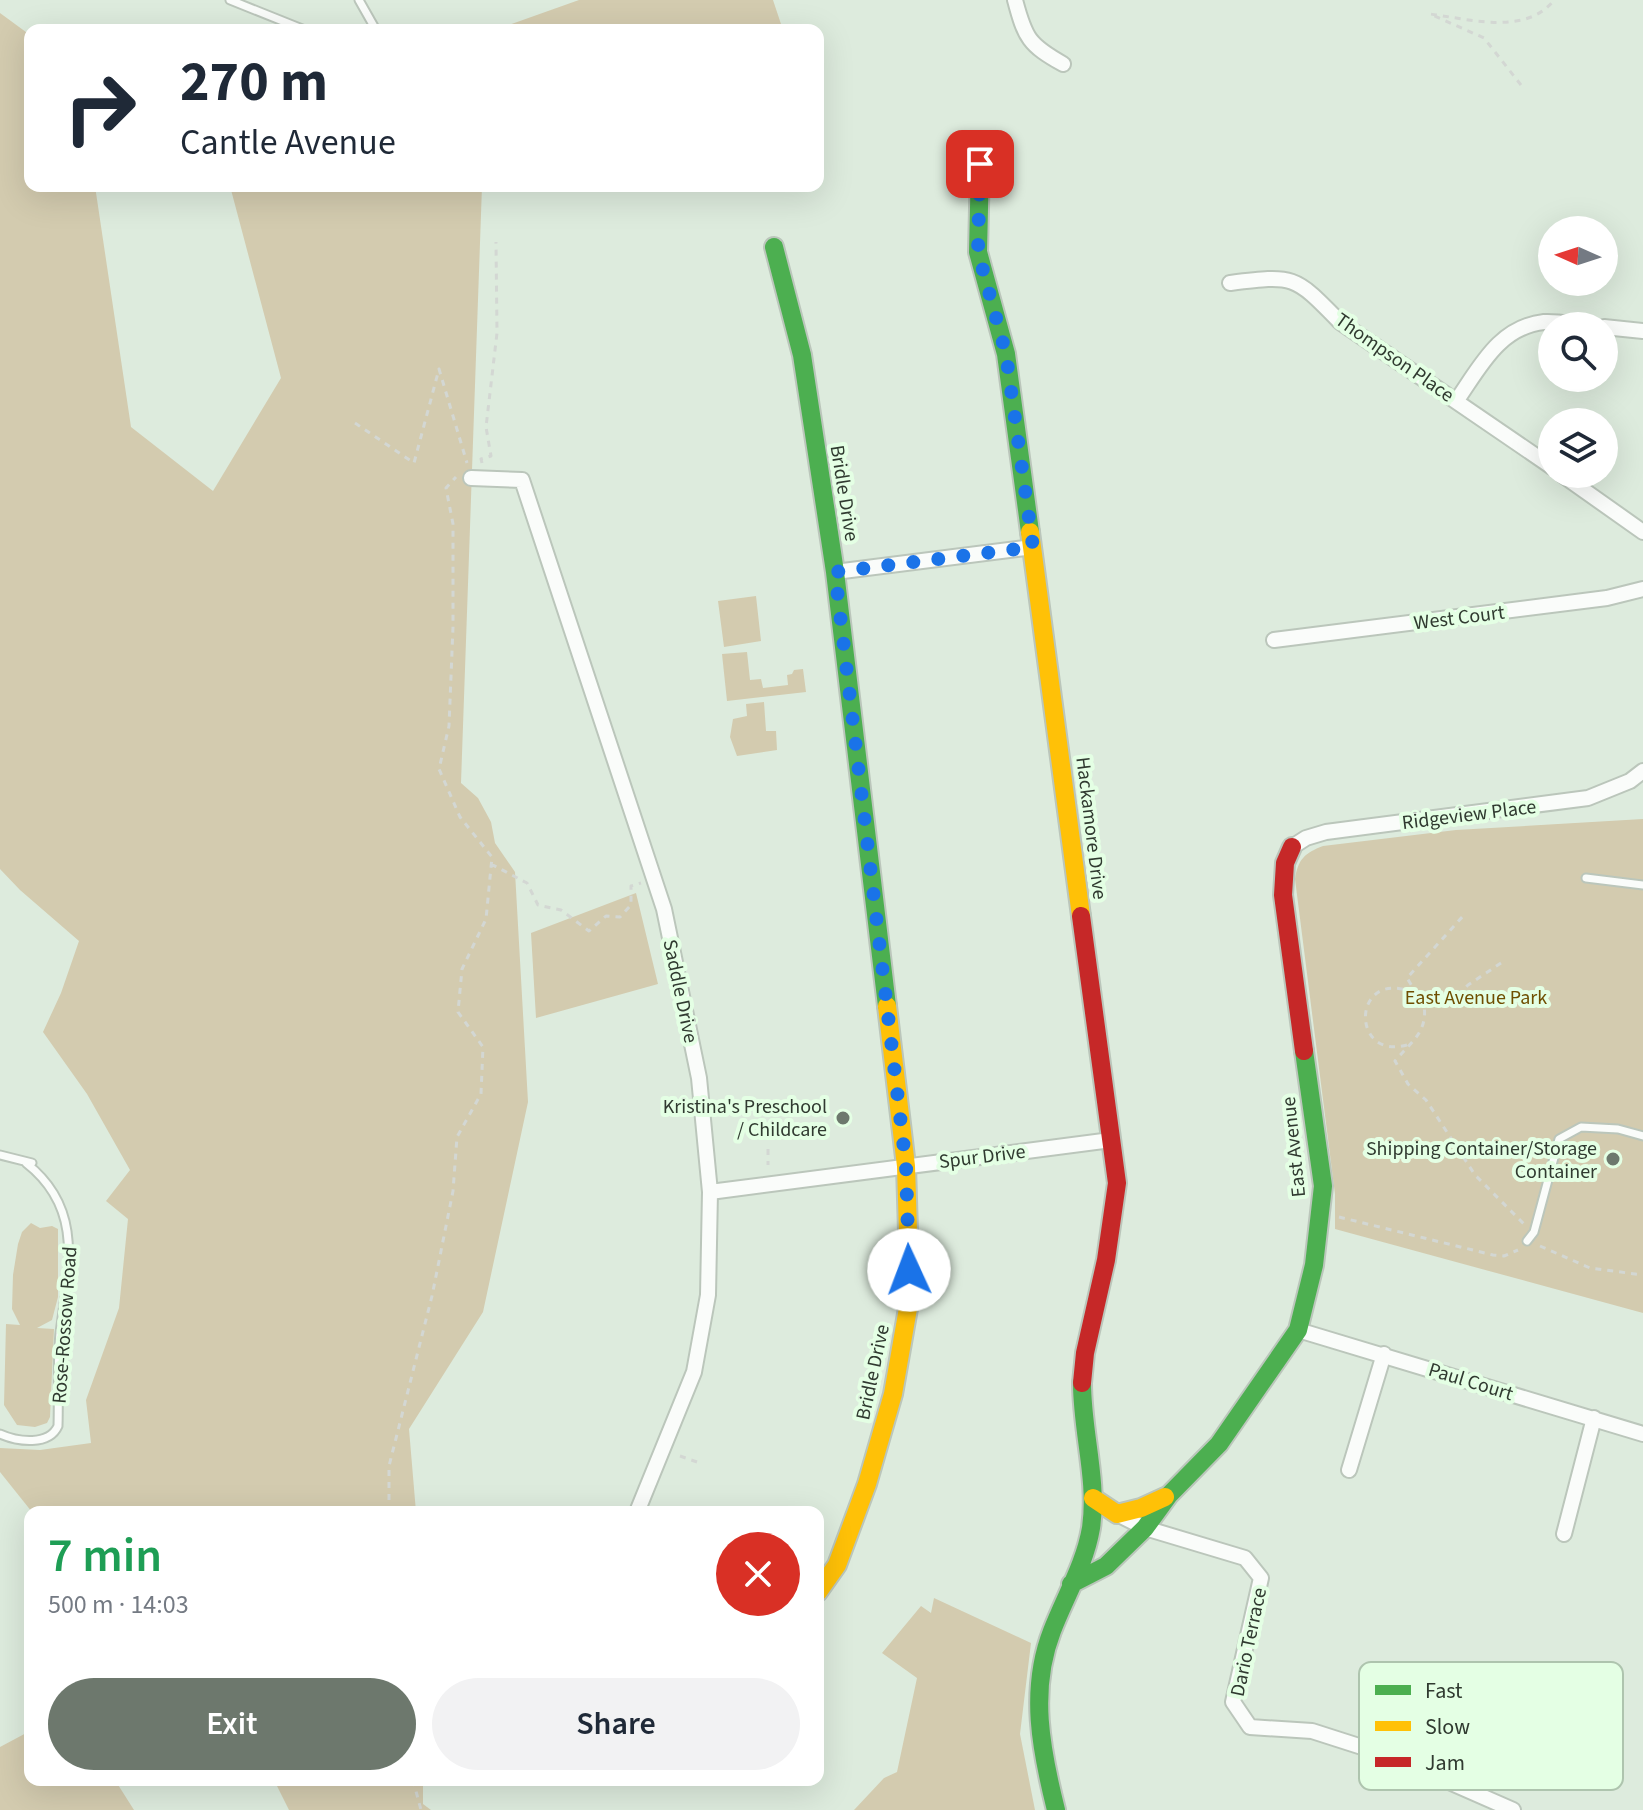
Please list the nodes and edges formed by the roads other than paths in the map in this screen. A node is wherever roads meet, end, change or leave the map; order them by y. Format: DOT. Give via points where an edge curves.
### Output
graph roads {
  1 [pos="230,0"];
  2 [pos="359,0"];
  3 [pos="1015,0"];
  4 [pos="290,24"];
  5 [pos="373,24"];
  6 [pos="1063,64"];
  7 [pos="980,164"];
  8 [pos="774,247"];
  9 [pos="1230,283"];
  10 [pos="1538,324"];
  11 [pos="1618,328"];
  12 [pos="1643,331"];
  13 [pos="1457,400"];
  14 [pos="1538,457"];
  15 [pos="469,471"];
  16 [pos="1582,488"];
  17 [pos="1642,529"];
  18 [pos="1033,547"];
  19 [pos="835,572"];
  20 [pos="1643,589"];
  21 [pos="1274,640"];
  22 [pos="1643,771"];
  23 [pos="1292,847"];
  24 [pos="1586,878"];
  25 [pos="1643,885"];
  26 [pos="1643,1136"];
  27 [pos="1111,1140"];
  28 [pos="0,1155"];
  29 [pos="906,1166"];
  30 [pos="710,1192"];
  31 [pos="1527,1241"];
  32 [pos="1298,1330"];
  33 [pos="1384,1354"];
  34 [pos="1594,1418"];
  35 [pos="0,1434"];
  36 [pos="1643,1434"];
  37 [pos="1349,1470"];
  38 [pos="1169,1495"];
  39 [pos="1093,1498"];
  40 [pos="639,1506"];
  41 [pos="1117,1514"];
  42 [pos="1145,1528"];
  43 [pos="1564,1534"];
  44 [pos="824,1583"];
  45 [pos="1071,1584"];
  46 [pos="1359,1746"];
  47 [pos="1467,1790"];
  48 [pos="1056,1810"];
  49 [pos="1513,1810"];
  1 -- 4 [label="lane"];
  2 -- 5 [label="lane"];
  3 -- 6 [label="street" via="1037,50"];
  7 -- 18 [label="street, Hackamore Drive" via="978,252 1006,354"];
  8 -- 19 [label="street, Bridle Drive" via="802,355"];
  9 -- 13 [label="street, Thompson Place" via="1292,280 1340,322"];
  10 -- 13 [label="street" via="1521,327 1497,343"];
  11 -- 12 [label="street"];
  13 -- 14 [label="street, Thompson Place"];
  15 -- 30 [label="street, Saddle Drive" via="522,480 664,909 699,1078"];
  16 -- 17 [label="street"];
  18 -- 19 [label="street"];
  18 -- 27 [label="street, Hackamore Drive"];
  19 -- 29 [label="street, Bridle Drive"];
  20 -- 21 [label="street, West Court"];
  22 -- 23 [label="street, Ridgeview Place" via="1588,798 1326,832"];
  23 -- 32 [label="street, East Avenue" via="1283,895 1323,1186 1314,1265"];
  24 -- 25 [label="lane"];
  26 -- 31 [label="lane" via="1581,1127 1559,1139"];
  27 -- 29 [label="street, Spur Drive"];
  27 -- 39 [label="street, Hackamore Drive" via="1117,1183 1108,1255 1082,1372"];
  28 -- 35 [label="lane, Rose-Rossow Road" via="32,1163 26,1163 44,1177 70,1238 58,1426 54,1435 41,1441"];
  29 -- 30 [label="street, Spur Drive"];
  29 -- 44 [label="street, Bridle Drive" via="910,1297 893,1394 867,1484 837,1565"];
  30 -- 40 [label="street, Saddle Drive" via="708,1295 694,1372"];
  32 -- 33 [label="street, Paul Court"];
  32 -- 38 [label="street, East Avenue" via="1219,1444"];
  33 -- 34 [label="street, Paul Court"];
  33 -- 37 [label="street"];
  34 -- 36 [label="street, Paul Court"];
  34 -- 43 [label="street"];
  38 -- 41 [label="street, East Avenue"];
  38 -- 42 [label="street, East Avenue"];
  39 -- 41 [label="street"];
  39 -- 45 [label="street" via="1090,1533"];
  41 -- 42 [label="street, Dario Terrace"];
  42 -- 45 [label="street, East Avenue" via="1106,1566"];
  42 -- 46 [label="street, Dario Terrace" via="1245,1558 1261,1578 1233,1702 1250,1727 1312,1731"];
  45 -- 48 [label="street" via="1046,1648 1039,1691 1044,1762"];
  47 -- 49 [label="street, Dario Terrace"];
}
